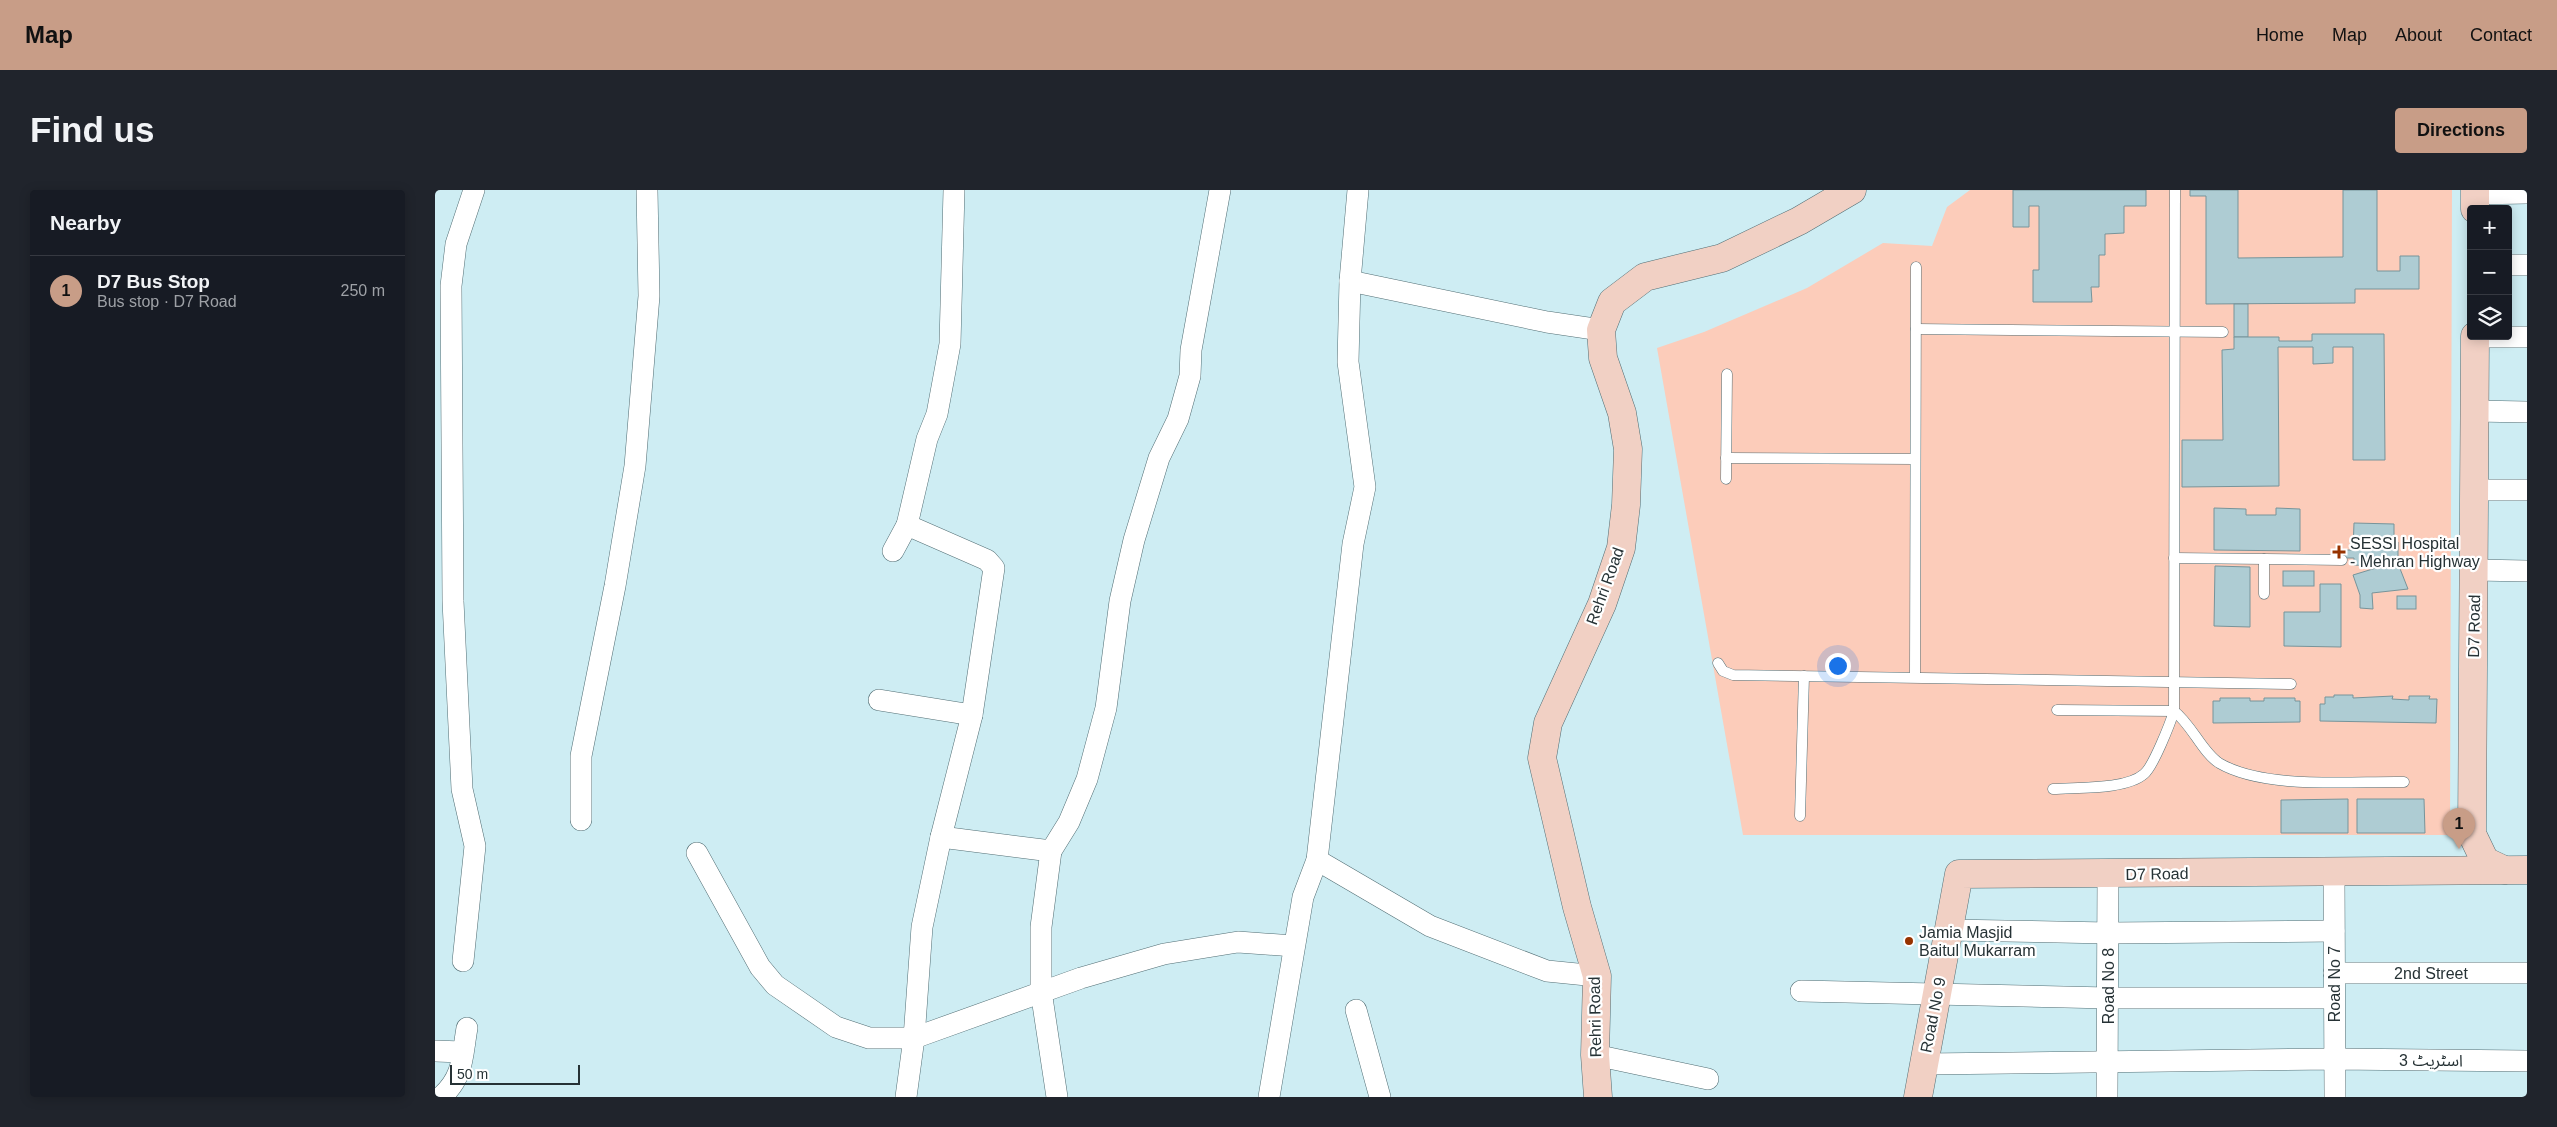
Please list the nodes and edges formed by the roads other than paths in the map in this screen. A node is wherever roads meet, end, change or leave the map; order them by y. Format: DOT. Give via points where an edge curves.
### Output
graph roads {
  1 [pos="474,190"];
  2 [pos="647,190"];
  3 [pos="954,190"];
  4 [pos="1220,190"];
  5 [pos="1358,190"];
  6 [pos="1852,190"];
  7 [pos="2175,190"];
  8 [pos="2527,193"];
  9 [pos="2475,198"];
  10 [pos="2527,265"];
  11 [pos="2512,266"];
  12 [pos="1916,267"];
  13 [pos="1350,281"];
  14 [pos="1916,329"];
  15 [pos="1601,330"];
  16 [pos="2174,331"];
  17 [pos="2223,332"];
  18 [pos="2512,336"];
  19 [pos="2527,336"];
  20 [pos="2475,340"];
  21 [pos="1727,374"];
  22 [pos="2475,411"];
  23 [pos="2527,412"];
  24 [pos="1727,458"];
  25 [pos="1915,459"];
  26 [pos="1726,479"];
  27 [pos="2475,490"];
  28 [pos="2527,490"];
  29 [pos="907,525"];
  30 [pos="893,551"];
  31 [pos="2174,558"];
  32 [pos="2264,559"];
  33 [pos="2342,560"];
  34 [pos="2475,570"];
  35 [pos="2527,572"];
  36 [pos="2264,594"];
  37 [pos="444,602"];
  38 [pos="1718,663"];
  39 [pos="1804,676"];
  40 [pos="1915,677"];
  41 [pos="2174,681"];
  42 [pos="2291,684"];
  43 [pos="879,700"];
  44 [pos="2057,710"];
  45 [pos="2174,711"];
  46 [pos="972,715"];
  47 [pos="2404,782"];
  48 [pos="2053,789"];
  49 [pos="1800,816"];
  50 [pos="581,820"];
  51 [pos="941,837"];
  52 [pos="1051,851"];
  53 [pos="697,853"];
  54 [pos="1317,860"];
  55 [pos="2516,870"];
  56 [pos="2334,872"];
  57 [pos="1959,874"];
  58 [pos="2108,874"];
  59 [pos="1949,930"];
  60 [pos="2334,931"];
  61 [pos="2108,932"];
  62 [pos="1294,946"];
  63 [pos="463,961"];
  64 [pos="2334,974"];
  65 [pos="2527,974"];
  66 [pos="1597,976"];
  67 [pos="1041,991"];
  68 [pos="1801,991"];
  69 [pos="1937,995"];
  70 [pos="2107,998"];
  71 [pos="2334,998"];
  72 [pos="1356,1010"];
  73 [pos="467,1028"];
  74 [pos="914,1038"];
  75 [pos="435,1051"];
  76 [pos="463,1052"];
  77 [pos="1595,1055"];
  78 [pos="2335,1059"];
  79 [pos="2527,1061"];
  80 [pos="2107,1062"];
  81 [pos="1924,1064"];
  82 [pos="1707,1079"];
  83 [pos="441,1097"];
  84 [pos="906,1097"];
  85 [pos="1057,1097"];
  86 [pos="1269,1097"];
  87 [pos="1380,1097"];
  88 [pos="1599,1097"];
  89 [pos="1918,1097"];
  90 [pos="2107,1097"];
  91 [pos="2335,1097"];
  1 -- 37 [label="street" via="456,244 451,286"];
  2 -- 50 [label="street" via="649,296 635,466 581,756"];
  3 -- 29 [label="street" via="950,344 937,414 927,438"];
  4 -- 52 [label="street" via="1191,350 1190,376 1178,419 1159,458 1134,540 1120,601 1107,708 1087,779 1069,822"];
  5 -- 13 [label="street"];
  6 -- 15 [label="street, Rehri Road" via="1799,221 1722,258 1645,277 1612,302"];
  7 -- 16 [label="lane"];
  8 -- 9 [label="street"];
  10 -- 11 [label="street"];
  12 -- 14 [label="lane"];
  13 -- 15 [label="street"];
  13 -- 54 [label="street" via="1348,362 1365,487 1353,544"];
  14 -- 16 [label="lane"];
  14 -- 25 [label="lane"];
  15 -- 66 [label="street, Rehri Road" via="1603,358 1622,413 1628,450 1627,505 1622,540 1602,604 1548,723 1542,758 1577,907"];
  16 -- 17 [label="lane"];
  16 -- 31 [label="lane"];
  18 -- 19 [label="street"];
  20 -- 22 [label="street, D7 Road"];
  21 -- 24 [label="lane"];
  22 -- 23 [label="street"];
  22 -- 27 [label="street, D7 Road"];
  24 -- 25 [label="lane"];
  24 -- 26 [label="lane"];
  25 -- 40 [label="lane"];
  27 -- 28 [label="street"];
  27 -- 34 [label="street, D7 Road"];
  29 -- 30 [label="street"];
  29 -- 46 [label="street" via="987,560 993,568"];
  31 -- 32 [label="lane"];
  31 -- 41 [label="lane"];
  32 -- 33 [label="lane"];
  32 -- 36 [label="lane"];
  34 -- 35 [label="street"];
  34 -- 55 [label="street, D7 Road" via="2472,834 2485,861"];
  37 -- 63 [label="street" via="462,789 475,846"];
  38 -- 39 [label="lane" via="1723,671 1733,675"];
  39 -- 40 [label="lane"];
  39 -- 49 [label="lane"];
  40 -- 41 [label="lane"];
  41 -- 42 [label="lane"];
  41 -- 45 [label="lane"];
  43 -- 46 [label="street"];
  44 -- 45 [label="lane"];
  45 -- 47 [label="lane" via="2185,719 2218,762 2243,773 2285,781"];
  45 -- 48 [label="lane" via="2145,773 2135,780"];
  46 -- 51 [label="street"];
  51 -- 52 [label="street"];
  51 -- 74 [label="street" via="922,927"];
  52 -- 67 [label="street" via="1041,927"];
  53 -- 74 [label="street" via="760,967 775,985 850,1033 869,1038"];
  54 -- 62 [label="street" via="1303,897"];
  54 -- 66 [label="street" via="1430,926 1547,971"];
  55 -- 56 [label="street, D7 Road"];
  56 -- 58 [label="street, D7 Road"];
  56 -- 60 [label="street, Road No 7"];
  57 -- 58 [label="street, D7 Road"];
  57 -- 59 [label="street, Road No 9"];
  58 -- 61 [label="street, Road No 8"];
  59 -- 61 [label="street"];
  59 -- 69 [label="street, Road No 9"];
  60 -- 61 [label="street"];
  60 -- 64 [label="street, Road No 7"];
  61 -- 70 [label="street, Road No 8"];
  62 -- 67 [label="street" via="1238,942 1217,944 1163,954"];
  62 -- 86 [label="street"];
  64 -- 65 [label="street, 2nd Street"];
  64 -- 71 [label="street, Road No 7"];
  66 -- 77 [label="street, Rehri Road"];
  67 -- 74 [label="street"];
  67 -- 85 [label="street"];
  68 -- 69 [label="street"];
  69 -- 70 [label="street"];
  69 -- 81 [label="street, Road No 9"];
  70 -- 71 [label="street"];
  70 -- 80 [label="street, Road No 8"];
  71 -- 78 [label="street, Road No 7"];
  72 -- 87 [label="street"];
  73 -- 76 [label="street"];
  74 -- 84 [label="street"];
  75 -- 76 [label="street"];
  76 -- 83 [label="street" via="459,1075"];
  77 -- 82 [label="street"];
  77 -- 88 [label="street, Rehri Road"];
  78 -- 79 [label="street, اسٹریٹ 3"];
  78 -- 80 [label="street, اسٹریٹ 3"];
  78 -- 91 [label="street, Road No 7"];
  80 -- 81 [label="street, اسٹریٹ 3"];
  80 -- 90 [label="street, Road No 8"];
  81 -- 89 [label="street, Road No 9"];
}
